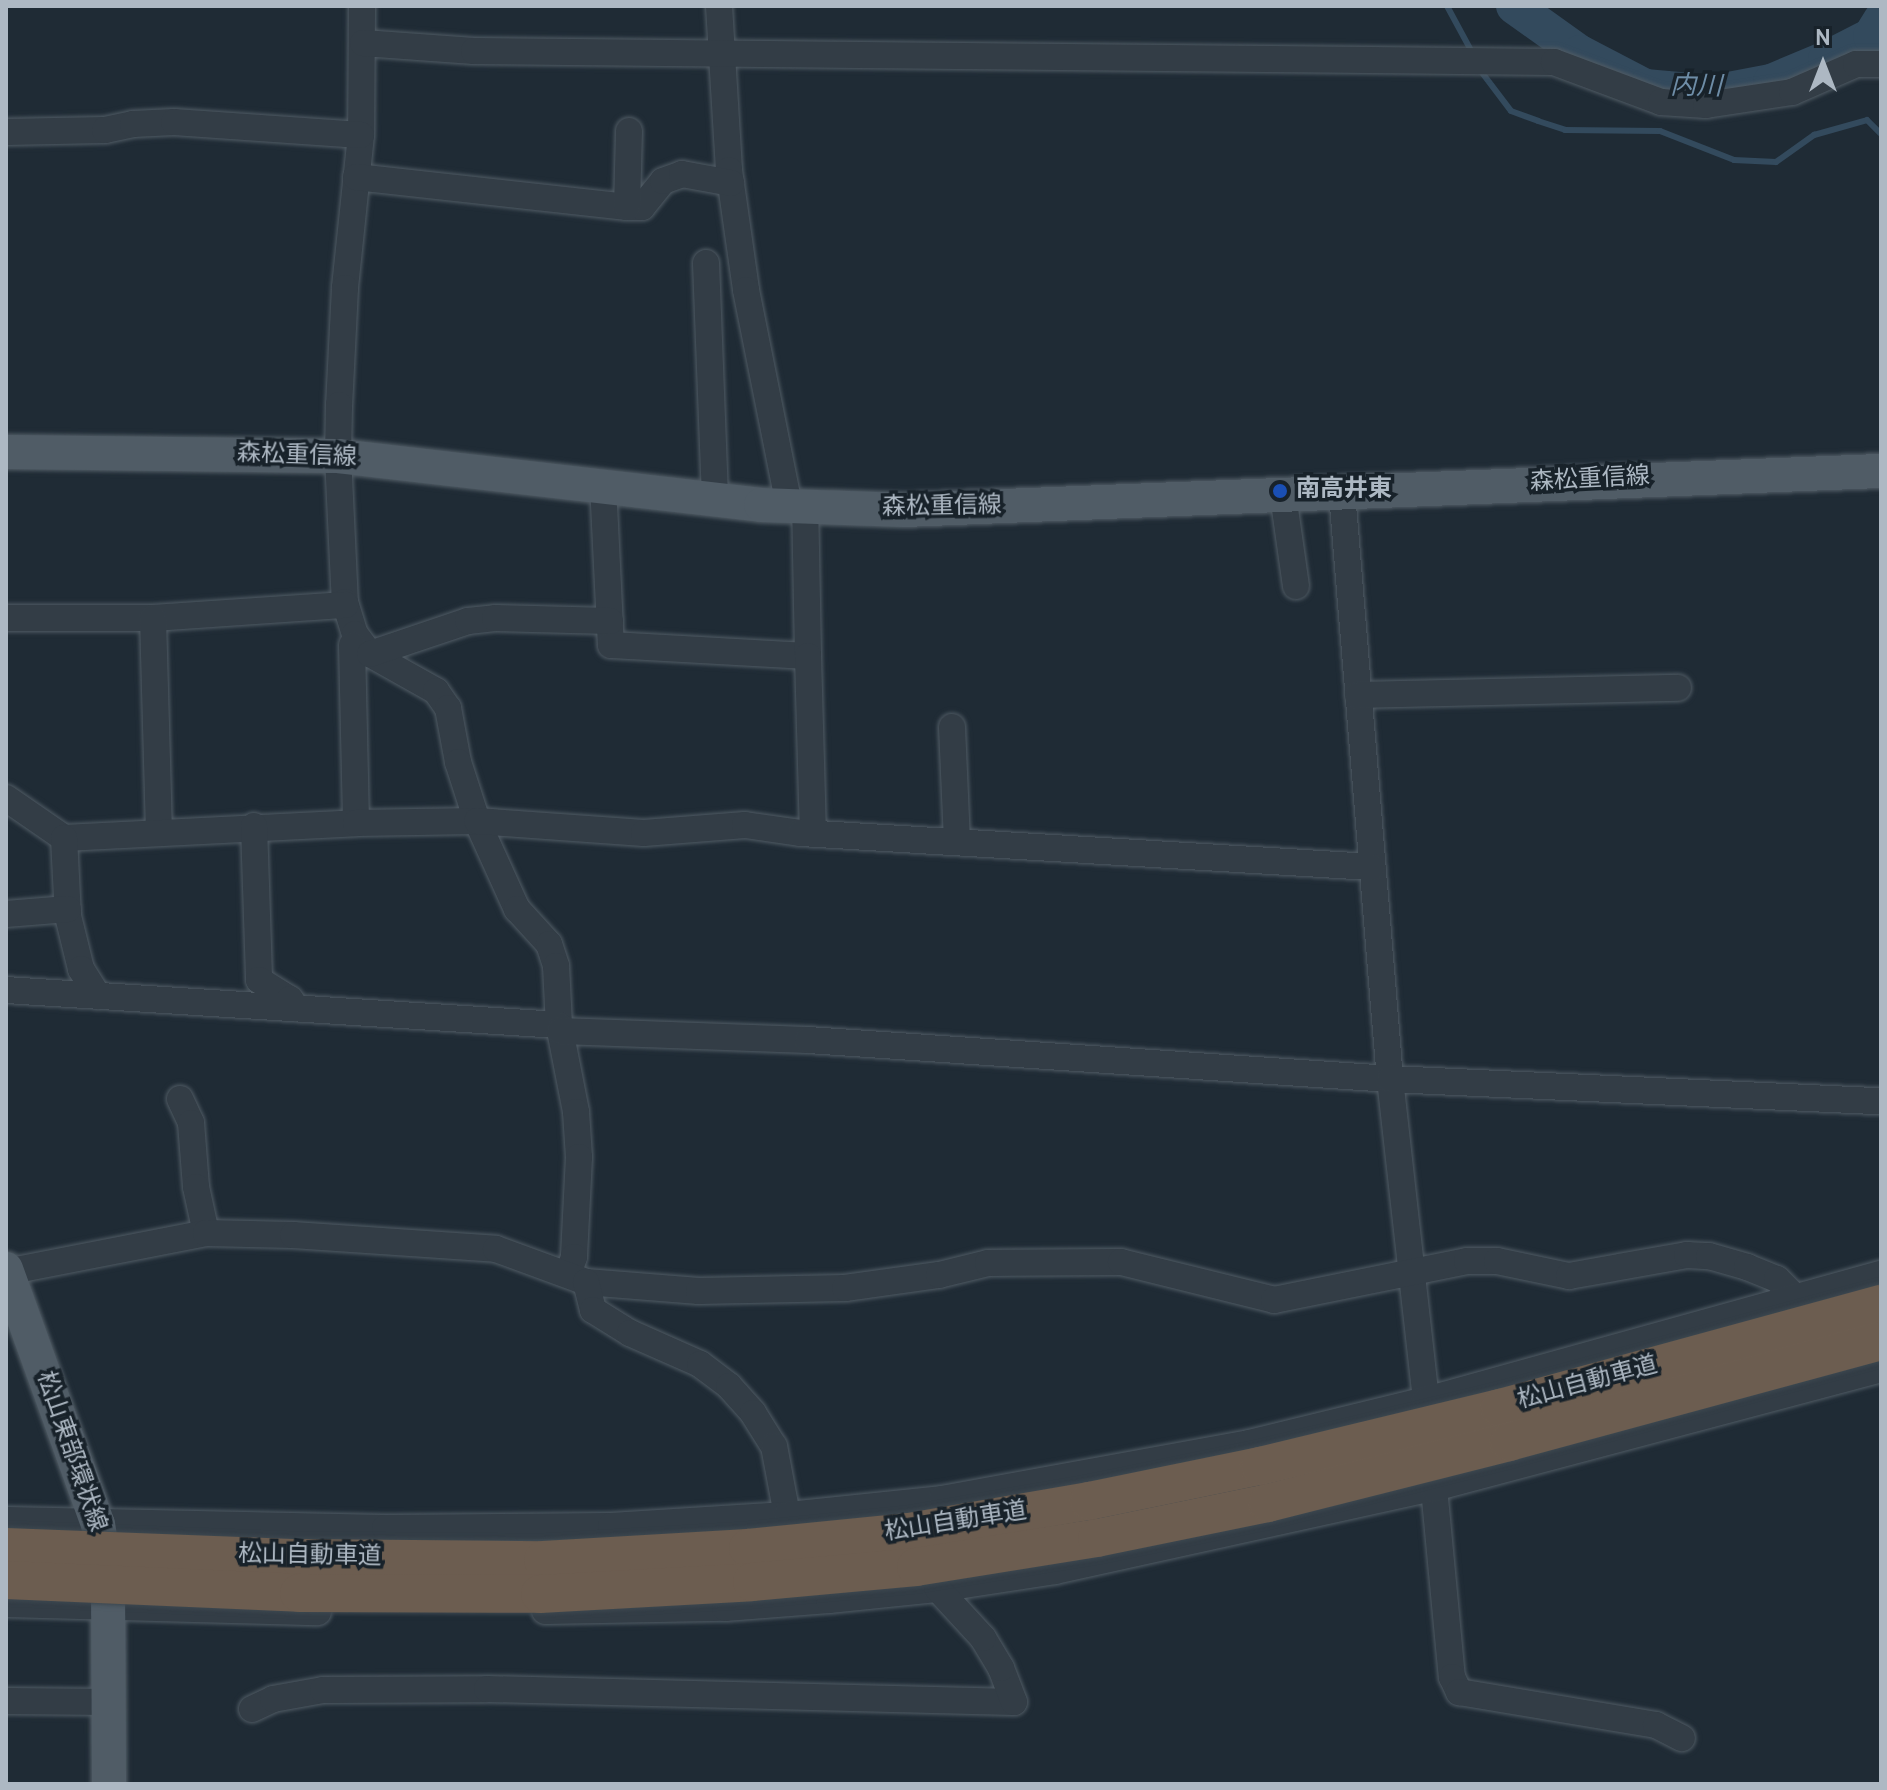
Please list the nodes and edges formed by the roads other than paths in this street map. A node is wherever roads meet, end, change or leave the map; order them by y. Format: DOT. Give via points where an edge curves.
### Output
graph roads {
  1 [pos="362,6"];
  2 [pos="719,6"];
  3 [pos="363,43"];
  4 [pos="721,53"];
  5 [pos="1881,64"];
  6 [pos="629,131"];
  7 [pos="6,132"];
  8 [pos="361,135"];
  9 [pos="356,177"];
  10 [pos="731,183"];
  11 [pos="627,207"];
  12 [pos="706,263"];
  13 [pos="6,452"];
  14 [pos="338,456"];
  15 [pos="1881,471"];
  16 [pos="603,484"];
  17 [pos="1342,493"];
  18 [pos="1283,495"];
  19 [pos="715,499"];
  20 [pos="797,506"];
  21 [pos="1296,586"];
  22 [pos="346,605"];
  23 [pos="6,618"];
  24 [pos="153,618"];
  25 [pos="610,621"];
  26 [pos="353,649"];
  27 [pos="808,656"];
  28 [pos="1678,688"];
  29 [pos="1358,695"];
  30 [pos="952,727"];
  31 [pos="6,798"];
  32 [pos="477,821"];
  33 [pos="356,823"];
  34 [pos="254,826"];
  35 [pos="159,832"];
  36 [pos="813,833"];
  37 [pos="64,838"];
  38 [pos="957,842"];
  39 [pos="1372,867"];
  40 [pos="68,909"];
  41 [pos="6,914"];
  42 [pos="6,990"];
  43 [pos="98,996"];
  44 [pos="296,1008"];
  45 [pos="560,1028"];
  46 [pos="1390,1079"];
  47 [pos="180,1099"];
  48 [pos="1881,1101"];
  49 [pos="206,1233"];
  50 [pos="6,1271"];
  51 [pos="1412,1272"];
  52 [pos="1881,1274"];
  53 [pos="577,1278"];
  54 [pos="1796,1298"];
  55 [pos="1881,1304"];
  56 [pos="1881,1341"];
  57 [pos="1881,1369"];
  58 [pos="1426,1400"];
  59 [pos="1434,1488"];
  60 [pos="787,1515"];
  61 [pos="6,1520"];
  62 [pos="98,1524"];
  63 [pos="6,1547"];
  64 [pos="6,1580"];
  65 [pos="938,1589"];
  66 [pos="6,1604"];
  67 [pos="108,1608"];
  68 [pos="6,1701"];
  69 [pos="252,1709"];
  70 [pos="110,1711"];
  71 [pos="1682,1738"];
  72 [pos="109,1784"];
  1 -- 3 [label="street"];
  2 -- 4 [label="street"];
  3 -- 4 [label="street" via="474,51"];
  3 -- 8 [label="street"];
  4 -- 5 [label="street" via="1554,62 1661,102 1706,105 1792,92 1856,64"];
  4 -- 10 [label="street"];
  6 -- 11 [label="street"];
  7 -- 8 [label="street" via="174,122"];
  8 -- 9 [label="street"];
  9 -- 11 [label="street"];
  9 -- 14 [label="street"];
  10 -- 11 [label="street" via="682,174 663,181 642,207"];
  10 -- 20 [label="street" via="759,366 788,491"];
  12 -- 19 [label="street"];
  13 -- 14 [label="main road, 森松重信線"];
  14 -- 16 [label="main road, 森松重信線"];
  14 -- 22 [label="street"];
  15 -- 17 [label="main road, 森松重信線"];
  16 -- 19 [label="main road, 森松重信線"];
  16 -- 25 [label="street"];
  17 -- 18 [label="main road, 森松重信線"];
  17 -- 29 [label="street"];
  18 -- 20 [label="main road, 森松重信線" via="904,510"];
  18 -- 21 [label="street"];
  19 -- 20 [label="main road, 森松重信線"];
  20 -- 27 [label="street"];
  22 -- 24 [label="street"];
  22 -- 26 [label="street"];
  23 -- 24 [label="street"];
  24 -- 35 [label="street"];
  25 -- 26 [label="street" via="495,618"];
  25 -- 27 [label="street" via="611,645"];
  26 -- 32 [label="street" via="436,691 448,708"];
  26 -- 33 [label="street"];
  27 -- 36 [label="street"];
  28 -- 29 [label="street"];
  29 -- 39 [label="street"];
  30 -- 38 [label="street"];
  31 -- 37 [label="street"];
  32 -- 33 [label="street"];
  32 -- 36 [label="street" via="644,833 745,825"];
  32 -- 45 [label="street" via="517,909 549,944 556,966"];
  33 -- 34 [label="street"];
  34 -- 35 [label="street"];
  34 -- 44 [label="street" via="259,980"];
  35 -- 37 [label="street"];
  36 -- 38 [label="street"];
  37 -- 40 [label="street"];
  38 -- 39 [label="street"];
  39 -- 46 [label="street"];
  40 -- 41 [label="street"];
  40 -- 43 [label="street" via="81,969"];
  42 -- 43 [label="street"];
  43 -- 44 [label="street"];
  44 -- 45 [label="street"];
  45 -- 46 [label="street"];
  45 -- 53 [label="street" via="576,1112"];
  46 -- 48 [label="street"];
  46 -- 51 [label="street"];
  47 -- 49 [label="street" via="191,1123"];
  49 -- 50 [label="street"];
  49 -- 53 [label="street" via="496,1249"];
  50 -- 62 [label="main road, 松山東部環状線"];
  51 -- 53 [label="street" via="1274,1300 1121,1262 988,1263 845,1288 762,1292 613,1286"];
  51 -- 54 [label="street" via="1497,1261 1569,1276 1687,1255 1709,1256 1777,1279"];
  51 -- 58 [label="street"];
  52 -- 54 [label="street"];
  53 -- 60 [label="street" via="593,1310 700,1364 753,1413 774,1446"];
  54 -- 58 [label="street"];
  55 -- 63 [label="highway, 松山自動車道, bridge" via="1500,1408 1260,1466 909,1532 543,1560"];
  56 -- 64 [label="highway, 松山自動車道, bridge" via="1268,1503 916,1567 540,1594 299,1593"];
  57 -- 59 [label="street"];
  58 -- 60 [label="street" via="1249,1443 957,1496"];
  59 -- 65 [label="street" via="1142,1554"];
  59 -- 71 [label="street" via="1452,1677 1459,1692 1656,1725"];
  60 -- 62 [label="street" via="611,1526"];
  61 -- 62 [label="street"];
  62 -- 67 [label="main road, 松山東部環状線"];
  65 -- 67 [label="street" via="725,1608"];
  65 -- 69 [label="street" via="983,1638 1014,1702 323,1690 273,1699"];
  66 -- 67 [label="street"];
  67 -- 70 [label="main road, 松山東部環状線"];
  68 -- 70 [label="street"];
  70 -- 72 [label="main road, 松山東部環状線"];
}
